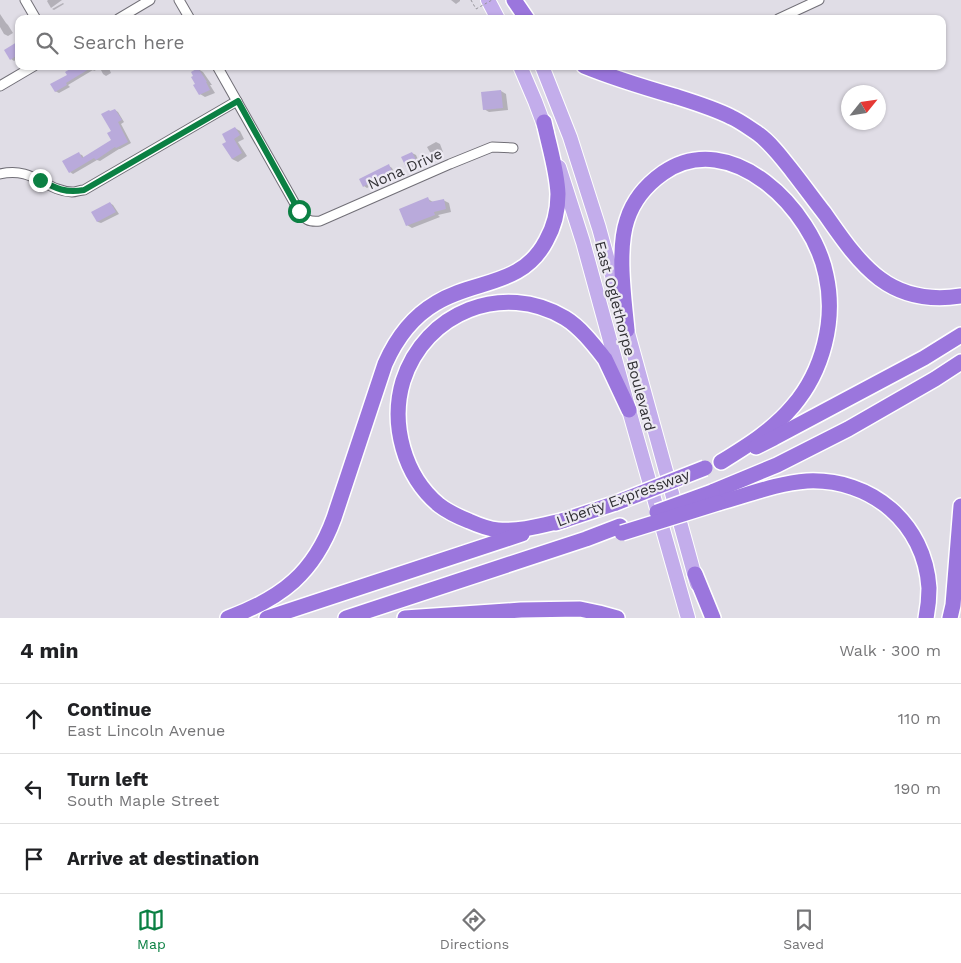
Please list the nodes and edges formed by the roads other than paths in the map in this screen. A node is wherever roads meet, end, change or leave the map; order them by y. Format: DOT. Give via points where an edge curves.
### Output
graph roads {
  1 [pos="25,0"];
  2 [pos="150,0"];
  3 [pos="179,0"];
  4 [pos="488,0"];
  5 [pos="512,0"];
  6 [pos="819,0"];
  7 [pos="34,15"];
  8 [pos="125,15"];
  9 [pos="188,15"];
  10 [pos="496,15"];
  11 [pos="518,15"];
  12 [pos="524,15"];
  13 [pos="787,15"];
  14 [pos="27,70"];
  15 [pos="219,70"];
  16 [pos="522,70"];
  17 [pos="544,70"];
  18 [pos="594,70"];
  19 [pos="0,86"];
  20 [pos="238,101"];
  21 [pos="544,122"];
  22 [pos="513,148"];
  23 [pos="0,174"];
  24 [pos="961,296"];
  25 [pos="627,330"];
  26 [pos="961,335"];
  27 [pos="961,362"];
  28 [pos="629,410"];
  29 [pos="721,462"];
  30 [pos="715,497"];
  31 [pos="961,506"];
  32 [pos="565,520"];
  33 [pos="695,574"];
  34 [pos="228,618"];
  35 [pos="267,618"];
  36 [pos="346,618"];
  37 [pos="405,618"];
  38 [pos="617,618"];
  39 [pos="688,618"];
  40 [pos="707,618"];
  41 [pos="713,618"];
  42 [pos="926,618"];
  43 [pos="950,618"];
  1 -- 7 [label="street"];
  2 -- 8 [label="street"];
  3 -- 9 [label="street"];
  4 -- 10 [label="main road"];
  5 -- 11 [label="main road"];
  5 -- 12 [label="highway"];
  6 -- 13 [label="street"];
  14 -- 19 [label="street"];
  15 -- 20 [label="street"];
  16 -- 21 [label="main road, East Oglethorpe Boulevard"];
  17 -- 25 [label="main road, East Oglethorpe Boulevard" via="586,184"];
  18 -- 24 [label="highway" via="691,102 742,123 778,152 860,262 875,275 912,295 933,298"];
  20 -- 22 [label="street, Nona Drive" via="299,211 310,221 320,221 492,146"];
  20 -- 23 [label="street" via="84,190 72,192 56,188 22,172"];
  21 -- 28 [label="main road, East Oglethorpe Boulevard" via="583,242"];
  21 -- 34 [label="highway" via="558,192 556,218 544,246 531,262 513,275 446,298 426,309 409,325 385,364 334,518 319,550 296,579 278,594"];
  25 -- 29 [label="highway" via="623,279 623,233 627,219 638,197 655,179 675,166 699,159 734,164 773,188 810,233 823,260 828,284 828,327 820,359 804,391 781,420"];
  25 -- 33 [label="main road, East Oglethorpe Boulevard"];
  26 -- 29 [label="highway, Liberty Expressway" via="774,438"];
  27 -- 30 [label="highway, Liberty Expressway" via="848,429"];
  28 -- 32 [label="highway" via="599,351 570,321 541,306 500,302 472,308 435,331 410,365 398,412 402,443 418,482 439,505 463,519 496,530 517,530"];
  28 -- 39 [label="main road, East Oglethorpe Boulevard"];
  29 -- 32 [label="highway, Liberty Expressway, bridge"];
  30 -- 36 [label="highway, Liberty Expressway, bridge"];
  30 -- 42 [label="highway" via="807,481 843,484 870,494 898,516 918,544 929,588"];
  31 -- 43 [label="highway"];
  32 -- 35 [label="highway, Liberty Expressway"];
  33 -- 40 [label="main road, East Oglethorpe Boulevard"];
  33 -- 41 [label="highway"];
  37 -- 38 [label="highway" via="580,609"];
}
